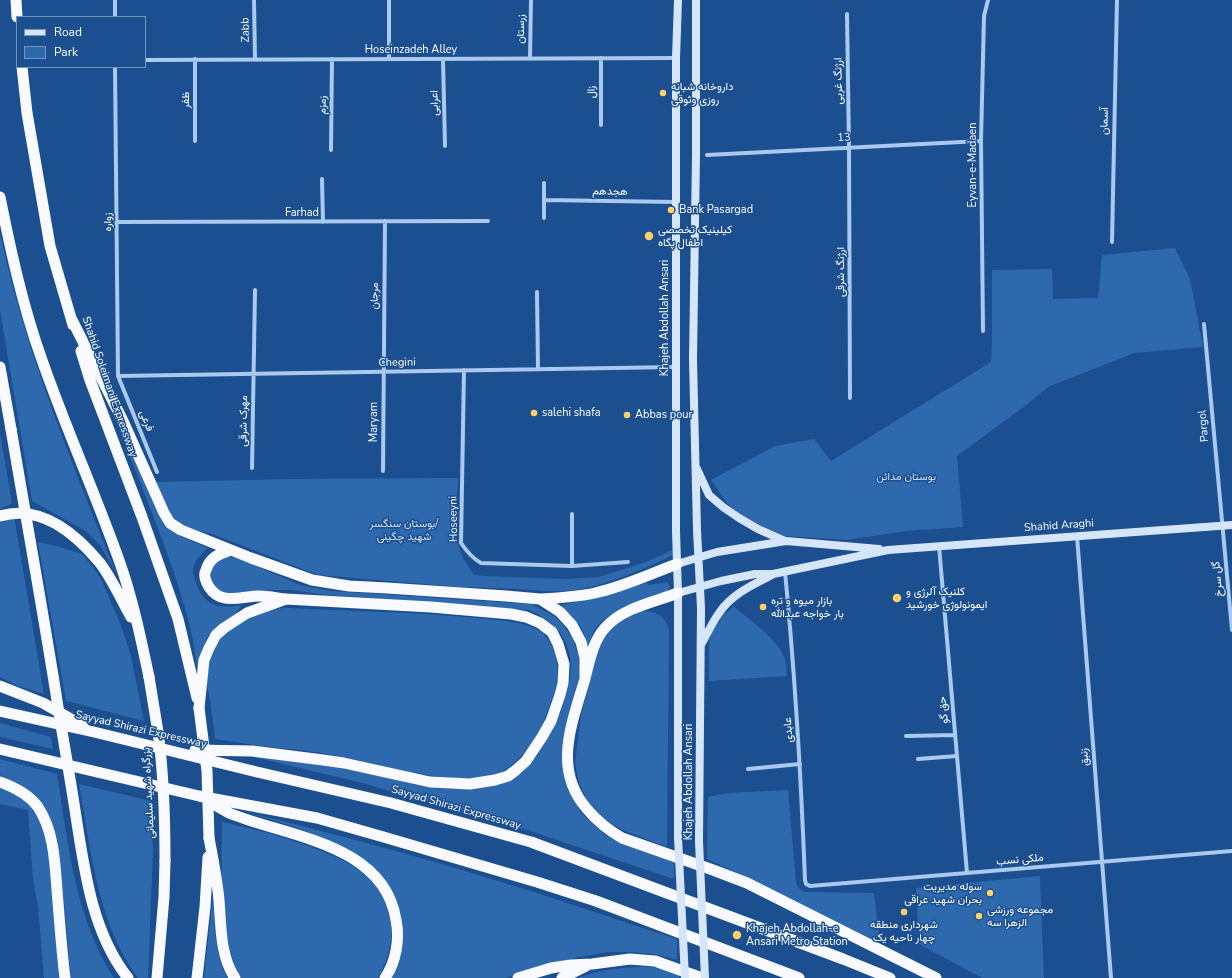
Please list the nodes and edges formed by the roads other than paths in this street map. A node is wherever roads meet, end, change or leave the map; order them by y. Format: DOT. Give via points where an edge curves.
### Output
graph roads {
  1 [pos="16,0"];
  2 [pos="115,0"];
  3 [pos="254,0"];
  4 [pos="389,0"];
  5 [pos="531,0"];
  6 [pos="678,0"];
  7 [pos="696,0"];
  8 [pos="988,0"];
  9 [pos="1117,0"];
  10 [pos="847,14"];
  11 [pos="17,16"];
  12 [pos="115,16"];
  13 [pos="601,58"];
  14 [pos="676,58"];
  15 [pos="255,59"];
  16 [pos="332,59"];
  17 [pos="389,59"];
  18 [pos="444,59"];
  19 [pos="530,59"];
  20 [pos="146,60"];
  21 [pos="195,60"];
  22 [pos="22,68"];
  23 [pos="115,68"];
  24 [pos="602,125"];
  25 [pos="195,141"];
  26 [pos="981,141"];
  27 [pos="445,146"];
  28 [pos="850,147"];
  29 [pos="331,150"];
  30 [pos="707,155"];
  31 [pos="322,180"];
  32 [pos="544,183"];
  33 [pos="0,196"];
  34 [pos="544,200"];
  35 [pos="676,202"];
  36 [pos="544,218"];
  37 [pos="385,221"];
  38 [pos="488,221"];
  39 [pos="117,222"];
  40 [pos="323,222"];
  41 [pos="1112,242"];
  42 [pos="255,290"];
  43 [pos="537,292"];
  44 [pos="71,318"];
  45 [pos="1204,324"];
  46 [pos="983,331"];
  47 [pos="0,367"];
  48 [pos="676,367"];
  49 [pos="538,369"];
  50 [pos="464,370"];
  51 [pos="384,372"];
  52 [pos="254,374"];
  53 [pos="118,376"];
  54 [pos="850,398"];
  55 [pos="695,465"];
  56 [pos="252,468"];
  57 [pos="383,471"];
  58 [pos="157,472"];
  59 [pos="572,514"];
  60 [pos="0,516"];
  61 [pos="1232,525"];
  62 [pos="1222,526"];
  63 [pos="1078,536"];
  64 [pos="786,541"];
  65 [pos="939,546"];
  66 [pos="231,550"];
  67 [pos="888,550"];
  68 [pos="698,558"];
  69 [pos="628,562"];
  70 [pos="677,564"];
  71 [pos="572,566"];
  72 [pos="785,572"];
  73 [pos="773,574"];
  74 [pos="700,586"];
  75 [pos="678,594"];
  76 [pos="286,599"];
  77 [pos="540,599"];
  78 [pos="1232,630"];
  79 [pos="141,636"];
  80 [pos="700,648"];
  81 [pos="585,679"];
  82 [pos="0,686"];
  83 [pos="199,708"];
  84 [pos="0,711"];
  85 [pos="94,732"];
  86 [pos="955,735"];
  87 [pos="906,736"];
  88 [pos="0,749"];
  89 [pos="172,750"];
  90 [pos="957,756"];
  91 [pos="918,758"];
  92 [pos="800,764"];
  93 [pos="748,768"];
  94 [pos="0,782"];
  95 [pos="199,796"];
  96 [pos="209,838"];
  97 [pos="1232,850"];
  98 [pos="1102,862"];
  99 [pos="967,873"];
  100 [pos="810,886"];
  101 [pos="592,964"];
  102 [pos="65,978"];
  103 [pos="128,978"];
  104 [pos="157,978"];
  105 [pos="197,978"];
  106 [pos="235,978"];
  107 [pos="385,978"];
  108 [pos="518,978"];
  109 [pos="562,978"];
  110 [pos="685,978"];
  111 [pos="702,978"];
  112 [pos="705,978"];
  113 [pos="799,978"];
  114 [pos="890,978"];
  115 [pos="936,978"];
  116 [pos="1111,978"];
  1 -- 11 [label="highway"];
  2 -- 12 [label="street"];
  3 -- 15 [label="street, Zabb"];
  4 -- 17 [label="street"];
  5 -- 19 [label="street, زرستان"];
  6 -- 14 [label="main road, Khajeh Abdollah Ansari"];
  7 -- 55 [label="main road" via="693,360"];
  8 -- 26 [label="street, Eyvan-e-Madaen" via="984,16"];
  9 -- 41 [label="street, آسمان"];
  10 -- 28 [label="street, ارژنگ غربی"];
  13 -- 14 [label="street, Hoseinzadeh Alley"];
  13 -- 19 [label="street, Hoseinzadeh Alley"];
  13 -- 24 [label="street, زال"];
  14 -- 35 [label="main road, Khajeh Abdollah Ansari"];
  15 -- 16 [label="street, Hoseinzadeh Alley"];
  15 -- 21 [label="street, Hoseinzadeh Alley"];
  16 -- 17 [label="street, Hoseinzadeh Alley"];
  16 -- 29 [label="street, زمزم"];
  17 -- 18 [label="street, Hoseinzadeh Alley"];
  18 -- 19 [label="street, Hoseinzadeh Alley"];
  18 -- 27 [label="street, اعرابی"];
  20 -- 21 [label="street, Hoseinzadeh Alley"];
  21 -- 25 [label="street, ظفر"];
  22 -- 44 [label="highway, Shahid Soleimani Expressway" via="27,114 50,246"];
  23 -- 39 [label="street, زواره"];
  26 -- 28 [label="street, 13"];
  26 -- 46 [label="street, Eyvan-e-Madaen"];
  28 -- 30 [label="street, 13"];
  28 -- 54 [label="street, ارژنگ شرقی"];
  31 -- 40 [label="street"];
  32 -- 34 [label="street"];
  33 -- 79 [label="highway" via="11,254 41,359 120,565"];
  34 -- 35 [label="street, هجدهم"];
  34 -- 36 [label="street"];
  35 -- 48 [label="main road, Khajeh Abdollah Ansari"];
  37 -- 38 [label="street, Farhad"];
  37 -- 40 [label="street, Farhad"];
  37 -- 51 [label="street, مرجان"];
  39 -- 40 [label="street, Farhad"];
  39 -- 53 [label="street, زواره"];
  42 -- 52 [label="street"];
  43 -- 49 [label="street"];
  44 -- 66 [label="highway" via="123,421 170,523"];
  44 -- 83 [label="highway, Shahid Soleimani Expressway" via="90,380 178,619"];
  45 -- 62 [label="street, Pargol"];
  47 -- 103 [label="highway, bridge" via="93,904 111,952"];
  48 -- 49 [label="street, Chegini"];
  48 -- 70 [label="main road, Khajeh Abdollah Ansari"];
  49 -- 50 [label="street, Chegini"];
  50 -- 51 [label="street, Chegini"];
  50 -- 71 [label="street, Hoseeyni" via="461,543 466,551 481,563"];
  51 -- 52 [label="street, Chegini"];
  51 -- 57 [label="street, Maryam"];
  52 -- 53 [label="street, Chegini"];
  52 -- 56 [label="street, مهرک شرقی"];
  53 -- 58 [label="street, فرعی"];
  55 -- 64 [label="main road" via="709,495 723,507 758,529"];
  55 -- 68 [label="main road"];
  59 -- 71 [label="street"];
  60 -- 79 [label="highway" via="29,513 62,527 81,542 100,564"];
  61 -- 62 [label="main road, Shahid Araghi"];
  62 -- 63 [label="main road, Shahid Araghi"];
  62 -- 78 [label="street, گل سرخ"];
  63 -- 65 [label="main road, Shahid Araghi"];
  63 -- 98 [label="street, زنبق"];
  64 -- 67 [label="main road, Shahid Araghi"];
  64 -- 68 [label="main road, Shahid Araghi" via="717,552"];
  65 -- 67 [label="main road, Shahid Araghi"];
  65 -- 86 [label="street, حق گو"];
  66 -- 76 [label="highway" via="214,556 208,563 204,573 210,589 229,600 261,596"];
  66 -- 77 [label="highway" via="326,583"];
  67 -- 72 [label="main road, Shahid Araghi"];
  68 -- 70 [label="main road, Shahid Araghi"];
  68 -- 74 [label="main road, Khajeh Abdollah Ansari"];
  69 -- 71 [label="street, Hoseeyni"];
  70 -- 75 [label="main road, Khajeh Abdollah Ansari"];
  70 -- 77 [label="highway" via="596,593"];
  72 -- 73 [label="main road, Shahid Araghi"];
  72 -- 92 [label="street, عابدی"];
  73 -- 74 [label="main road, Shahid Araghi" via="754,574"];
  73 -- 80 [label="main road" via="746,588 725,606"];
  74 -- 75 [label="main road, Shahid Araghi"];
  74 -- 80 [label="main road, Khajeh Abdollah Ansari"];
  75 -- 81 [label="highway" via="628,612 605,628 596,643"];
  75 -- 110 [label="main road, Khajeh Abdollah Ansari, bridge" via="678,836"];
  76 -- 83 [label="highway" via="248,613 216,635 204,660"];
  76 -- 89 [label="highway" via="511,614 540,623 552,632 564,664 563,683 551,721 526,761 516,770 495,780 470,784 430,782 344,763 252,751"];
  77 -- 81 [label="highway" via="560,612 581,642 585,658"];
  79 -- 104 [label="highway, بزرگراه شهید سلیمانی, bridge" via="158,732 163,780 164,897"];
  80 -- 112 [label="main road, Khajeh Abdollah Ansari, bridge" via="699,841"];
  81 -- 115 [label="highway" via="572,723 567,752 568,771 573,788 595,819 622,838 747,883"];
  82 -- 85 [label="highway" via="42,704"];
  83 -- 96 [label="highway, bridge" via="207,771"];
  84 -- 85 [label="highway, Sayyad Shirazi Expressway"];
  85 -- 89 [label="highway, Sayyad Shirazi Expressway"];
  86 -- 87 [label="street"];
  86 -- 90 [label="street, حق گو"];
  88 -- 95 [label="highway"];
  89 -- 114 [label="highway, Sayyad Shirazi Expressway" via="391,803 531,842"];
  90 -- 91 [label="street"];
  90 -- 99 [label="street, حق گو"];
  92 -- 93 [label="street"];
  92 -- 100 [label="street, عابدی" via="805,880"];
  94 -- 102 [label="highway" via="12,786 26,796 37,807 45,822 55,863"];
  95 -- 107 [label="highway" via="229,812 331,847 373,874 383,884 390,897 397,926 398,940"];
  95 -- 113 [label="highway" via="317,818 537,882 596,901"];
  96 -- 105 [label="highway"];
  96 -- 106 [label="highway" via="222,940"];
  97 -- 98 [label="street, ملکی نسب"];
  98 -- 99 [label="street, ملکی نسب"];
  98 -- 116 [label="street, زنبق"];
  99 -- 100 [label="street, ملکی نسب"];
  101 -- 108 [label="highway" via="551,968"];
  101 -- 109 [label="highway"];
  101 -- 111 [label="highway" via="614,960 644,960"];
}
